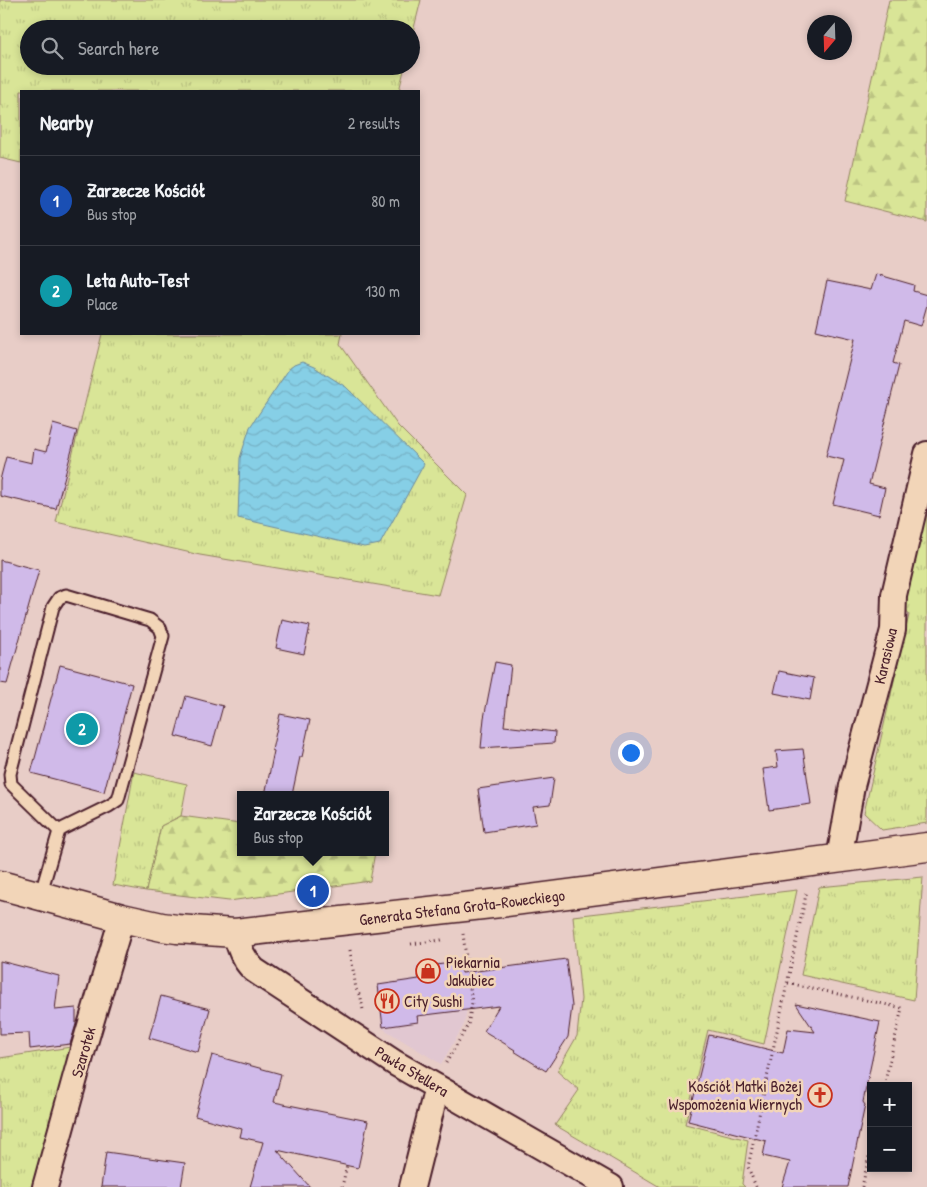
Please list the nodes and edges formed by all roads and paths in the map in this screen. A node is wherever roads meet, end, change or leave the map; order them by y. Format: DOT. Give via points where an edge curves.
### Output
graph roads {
  1 [pos="927,454"];
  2 [pos="59,831"];
  3 [pos="927,846"];
  4 [pos="840,858"];
  5 [pos="0,885"];
  6 [pos="807,890"];
  7 [pos="40,896"];
  8 [pos="122,918"];
  9 [pos="462,930"];
  10 [pos="235,933"];
  11 [pos="788,983"];
  12 [pos="439,1078"];
  13 [pos="885,1082"];
  14 [pos="347,1165"];
  15 [pos="867,1165"];
  16 [pos="45,1187"];
  17 [pos="342,1187"];
  18 [pos="412,1187"];
  19 [pos="611,1187"];
  20 [pos="756,1187"];
  21 [pos="862,1187"];
  1 -- 4 [label="street, Karasiowa" via="894,595 893,630 852,786"];
  2 -- 2 [label="lane" via="118,800 163,636 160,628 150,620 66,595 59,598 53,607 10,774 11,784"];
  2 -- 7 [label="lane"];
  3 -- 4 [label="street, Generała Stefana Grota-Roweckiego"];
  4 -- 10 [label="street, Generała Stefana Grota-Roweckiego" via="490,904"];
  5 -- 7 [label="street, Generała Stefana Grota-Roweckiego"];
  6 -- 11 [label="path"];
  7 -- 8 [label="street, Generała Stefana Grota-Roweckiego"];
  8 -- 10 [label="street, Generała Stefana Grota-Roweckiego" via="177,929"];
  8 -- 16 [label="street, Szarotek"];
  9 -- 12 [label="path" via="472,1003 468,1025"];
  10 -- 12 [label="street, Pawła Stellera" via="246,962 254,970 396,1062"];
  11 -- 13 [label="path" via="902,1008"];
  11 -- 20 [label="path" via="748,1167"];
  12 -- 18 [label="street"];
  12 -- 19 [label="street, Pawła Stellera"];
  14 -- 17 [label="path"];
  15 -- 21 [label="path"];
}
